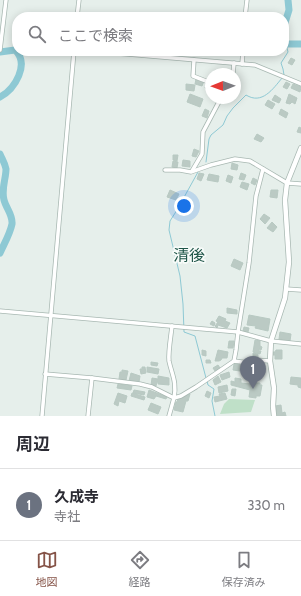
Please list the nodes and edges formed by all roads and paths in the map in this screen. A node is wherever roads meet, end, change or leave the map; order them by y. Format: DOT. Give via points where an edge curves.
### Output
graph roads {
  1 [pos="6,0"];
  2 [pos="79,0"];
  3 [pos="247,0"];
  4 [pos="78,12"];
  5 [pos="246,12"];
  6 [pos="0,50"];
  7 [pos="74,56"];
  8 [pos="149,56"];
  9 [pos="243,56"];
  10 [pos="194,60"];
  11 [pos="234,63"];
  12 [pos="242,64"];
  13 [pos="234,68"];
  14 [pos="205,81"];
  15 [pos="301,84"];
  16 [pos="218,104"];
  17 [pos="301,148"];
  18 [pos="263,169"];
  19 [pos="165,170"];
  20 [pos="191,172"];
  21 [pos="287,183"];
  22 [pos="301,184"];
  23 [pos="286,289"];
  24 [pos="301,290"];
  25 [pos="0,311"];
  26 [pos="51,316"];
  27 [pos="172,326"];
  28 [pos="238,332"];
  29 [pos="271,340"];
  30 [pos="301,344"];
  31 [pos="234,361"];
  32 [pos="270,361"];
  33 [pos="46,374"];
  34 [pos="92,378"];
  35 [pos="174,398"];
  36 [pos="42,416"];
  37 [pos="88,416"];
  38 [pos="169,416"];
  39 [pos="274,416"];
  1 -- 6 [label="street"];
  2 -- 4 [label="street"];
  3 -- 5 [label="street"];
  7 -- 26 [label="street"];
  8 -- 10 [label="street"];
  9 -- 12 [label="street"];
  10 -- 11 [label="street"];
  10 -- 14 [label="street" via="194,76"];
  11 -- 12 [label="street"];
  11 -- 13 [label="street"];
  12 -- 15 [label="street" via="255,65"];
  16 -- 20 [label="street" via="202,137 202,154"];
  17 -- 21 [label="street"];
  18 -- 20 [label="street" via="250,161 235,159"];
  18 -- 21 [label="street"];
  18 -- 28 [label="street" via="256,196"];
  19 -- 20 [label="street"];
  21 -- 22 [label="street"];
  21 -- 23 [label="street" via="285,200 289,262"];
  23 -- 24 [label="street"];
  23 -- 29 [label="street"];
  25 -- 26 [label="street"];
  26 -- 27 [label="street"];
  26 -- 33 [label="street"];
  27 -- 28 [label="street"];
  27 -- 35 [label="street" via="169,360 176,389"];
  28 -- 29 [label="street"];
  28 -- 31 [label="street"];
  29 -- 30 [label="street"];
  29 -- 32 [label="street"];
  31 -- 32 [label="street"];
  31 -- 35 [label="street" via="182,396"];
  32 -- 39 [label="street" via="274,388"];
  33 -- 34 [label="street"];
  33 -- 36 [label="street"];
  34 -- 35 [label="street" via="152,387"];
  34 -- 37 [label="street"];
  35 -- 38 [label="street"];
}
